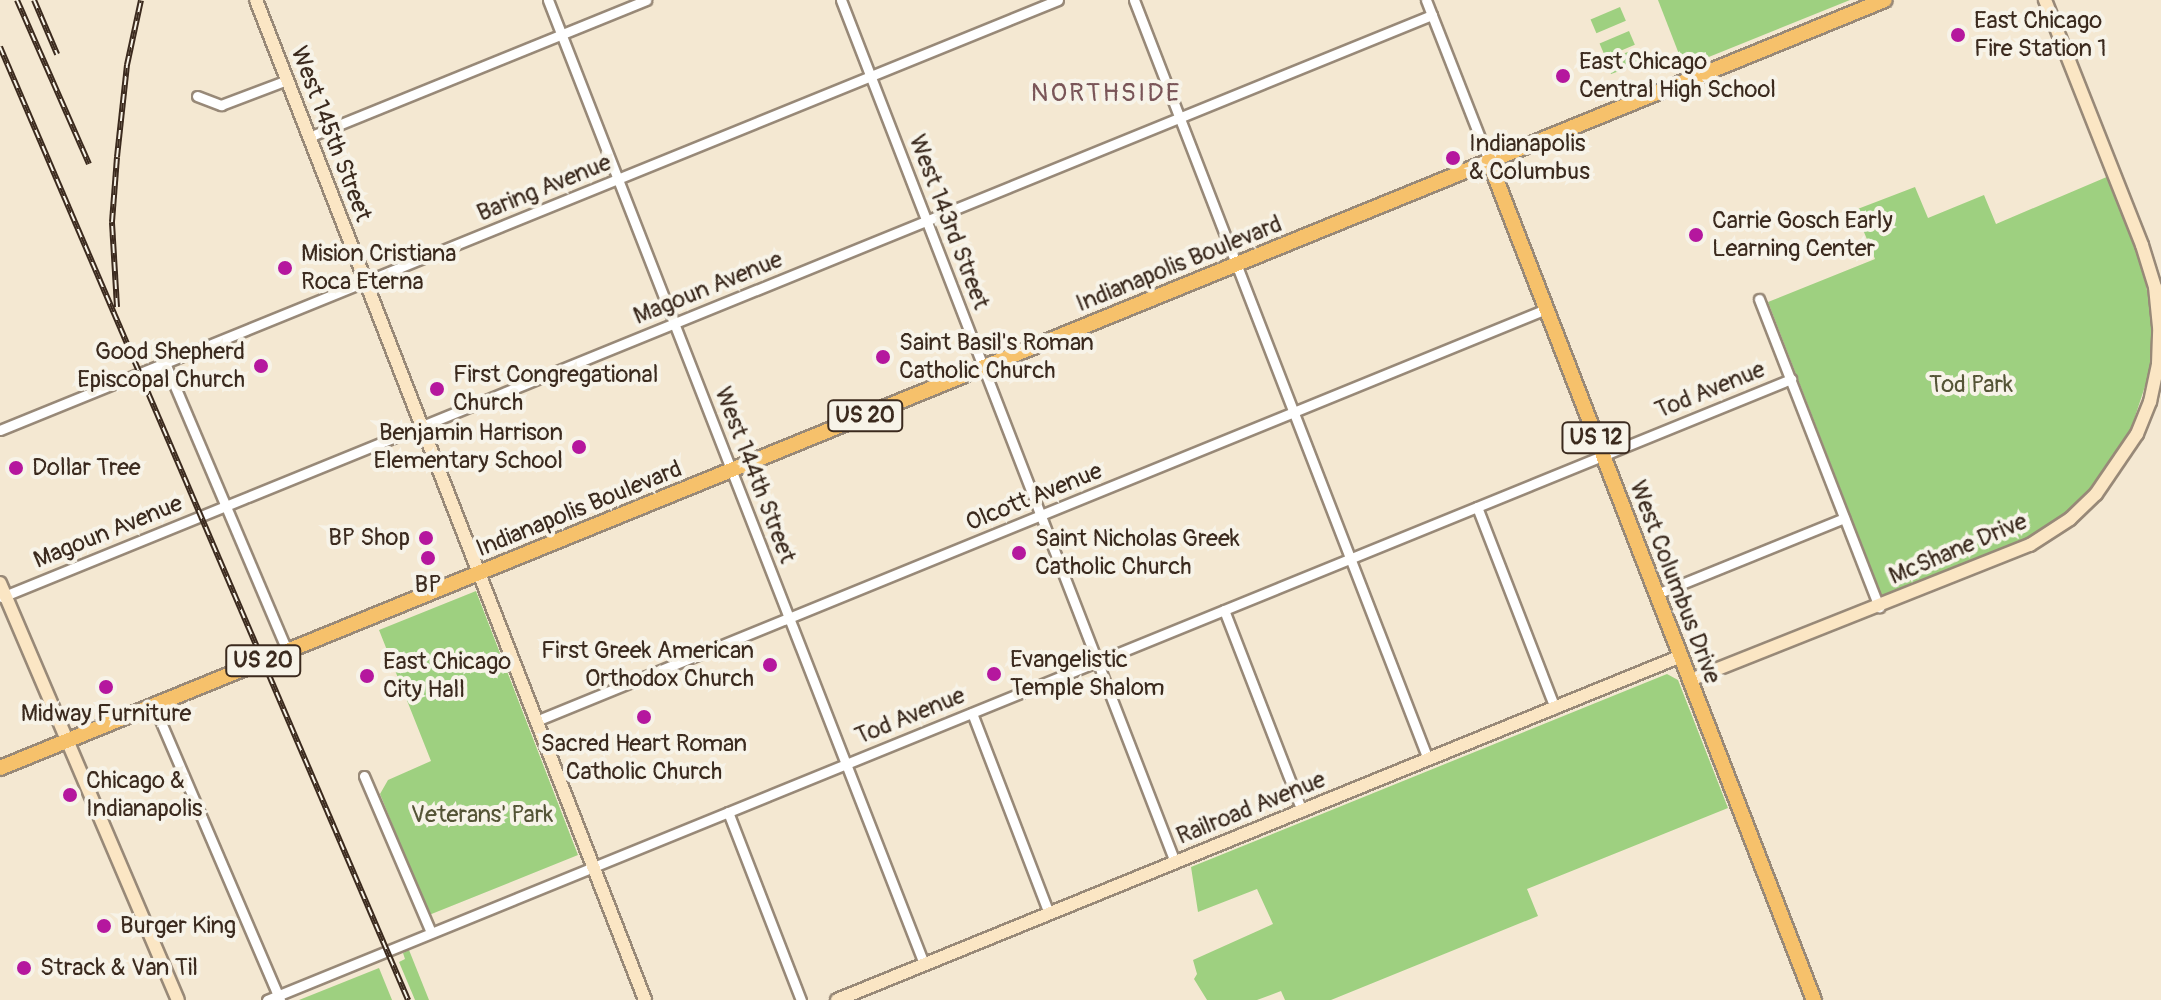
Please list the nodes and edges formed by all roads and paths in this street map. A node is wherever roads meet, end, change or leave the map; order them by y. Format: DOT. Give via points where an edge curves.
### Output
graph roads {
  1 [pos="256,0"];
  2 [pos="548,0"];
  3 [pos="646,0"];
  4 [pos="841,0"];
  5 [pos="1058,0"];
  6 [pos="1134,0"];
  7 [pos="1426,0"];
  8 [pos="1885,0"];
  9 [pos="2045,0"];
  10 [pos="1432,15"];
  11 [pos="562,34"];
  12 [pos="871,76"];
  13 [pos="287,80"];
  14 [pos="197,96"];
  15 [pos="1179,118"];
  16 [pos="309,137"];
  17 [pos="1489,161"];
  18 [pos="618,179"];
  19 [pos="927,221"];
  20 [pos="1236,264"];
  21 [pos="365,281"];
  22 [pos="1759,299"];
  23 [pos="1546,309"];
  24 [pos="675,323"];
  25 [pos="165,363"];
  26 [pos="983,367"];
  27 [pos="1791,379"];
  28 [pos="1294,412"];
  29 [pos="422,426"];
  30 [pos="0,430"];
  31 [pos="1603,455"];
  32 [pos="732,470"];
  33 [pos="226,506"];
  34 [pos="1477,507"];
  35 [pos="1041,515"];
  36 [pos="1844,518"];
  37 [pos="1350,559"];
  38 [pos="479,573"];
  39 [pos="0,583"];
  40 [pos="1657,594"];
  41 [pos="3,597"];
  42 [pos="1879,607"];
  43 [pos="1224,610"];
  44 [pos="788,618"];
  45 [pos="287,651"];
  46 [pos="1681,656"];
  47 [pos="1098,661"];
  48 [pos="1690,680"];
  49 [pos="154,706"];
  50 [pos="1555,708"];
  51 [pos="972,713"];
  52 [pos="536,721"];
  53 [pos="67,741"];
  54 [pos="1428,759"];
  55 [pos="846,764"];
  56 [pos="0,768"];
  57 [pos="364,776"];
  58 [pos="1302,811"];
  59 [pos="728,812"];
  60 [pos="1175,862"];
  61 [pos="593,867"];
  62 [pos="1049,914"];
  63 [pos="431,932"];
  64 [pos="924,964"];
  65 [pos="279,998"];
  66 [pos="178,1000"];
  67 [pos="267,1000"];
  68 [pos="645,1000"];
  69 [pos="801,1000"];
  70 [pos="837,1000"];
  71 [pos="1814,1000"];
  1 -- 13 [label="street, West 145th Street"];
  2 -- 11 [label="street, West 144th Street"];
  3 -- 11 [label="street"];
  4 -- 12 [label="street, West 143rd Street"];
  5 -- 12 [label="street, Baring Avenue"];
  6 -- 15 [label="street"];
  7 -- 10 [label="street, West Columbus Drive"];
  8 -- 17 [label="main road, Indianapolis Boulevard"];
  9 -- 42 [label="street, McShane Drive" via="2152,277 2159,346 2150,402 2117,468 2058,528 2014,553"];
  10 -- 15 [label="street, Magoun Avenue"];
  10 -- 17 [label="street, West Columbus Drive"];
  11 -- 16 [label="street"];
  11 -- 18 [label="street, West 144th Street"];
  12 -- 18 [label="street, Baring Avenue"];
  12 -- 19 [label="street, West 143rd Street"];
  13 -- 14 [label="street" via="221,105"];
  13 -- 16 [label="street, West 145th Street"];
  15 -- 19 [label="street, Magoun Avenue"];
  15 -- 20 [label="street"];
  16 -- 21 [label="street, West 145th Street"];
  17 -- 20 [label="main road, Indianapolis Boulevard / US 20"];
  17 -- 23 [label="main road, West Columbus Drive / US 12"];
  18 -- 21 [label="street, Baring Avenue"];
  18 -- 24 [label="street, West 144th Street"];
  19 -- 24 [label="street, Magoun Avenue"];
  19 -- 26 [label="street, West 143rd Street"];
  20 -- 26 [label="main road, Indianapolis Boulevard / US 20"];
  20 -- 28 [label="street"];
  21 -- 25 [label="street, Baring Avenue"];
  21 -- 29 [label="street, West 145th Street"];
  22 -- 27 [label="street"];
  23 -- 28 [label="street, Olcott Avenue"];
  23 -- 31 [label="main road, West Columbus Drive / US 12"];
  24 -- 29 [label="street, Magoun Avenue"];
  24 -- 32 [label="street, West 144th Street"];
  25 -- 30 [label="street, Baring Avenue"];
  25 -- 33 [label="street"];
  26 -- 32 [label="main road, Indianapolis Boulevard / US 20"];
  26 -- 35 [label="street, West 143rd Street"];
  27 -- 31 [label="street, Tod Avenue"];
  27 -- 36 [label="street"];
  28 -- 35 [label="street, Olcott Avenue"];
  28 -- 37 [label="street"];
  29 -- 33 [label="street, Magoun Avenue"];
  29 -- 38 [label="street, West 145th Street"];
  31 -- 34 [label="street, Tod Avenue"];
  31 -- 40 [label="main road, West Columbus Drive / US 12"];
  32 -- 38 [label="main road, Indianapolis Boulevard / US 20"];
  32 -- 44 [label="street, West 144th Street"];
  33 -- 41 [label="street, Magoun Avenue"];
  33 -- 45 [label="street"];
  34 -- 37 [label="street, Tod Avenue"];
  34 -- 50 [label="street"];
  35 -- 44 [label="street, Olcott Avenue"];
  35 -- 47 [label="street, West 143rd Street"];
  36 -- 40 [label="street"];
  36 -- 42 [label="street"];
  37 -- 43 [label="street, Tod Avenue"];
  37 -- 54 [label="street"];
  38 -- 45 [label="main road, Indianapolis Boulevard / US 20"];
  38 -- 52 [label="street, West 145th Street"];
  39 -- 41 [label="street"];
  40 -- 46 [label="main road, West Columbus Drive / US 12"];
  41 -- 53 [label="street"];
  42 -- 48 [label="street, McShane Drive"];
  43 -- 47 [label="street, Tod Avenue"];
  43 -- 58 [label="street"];
  44 -- 52 [label="street, Olcott Avenue"];
  44 -- 55 [label="street, West 144th Street"];
  45 -- 49 [label="main road, Indianapolis Boulevard / US 20"];
  46 -- 48 [label="main road, West Columbus Drive / US 12"];
  46 -- 50 [label="street, Railroad Avenue"];
  47 -- 51 [label="street, Tod Avenue"];
  47 -- 60 [label="street, West 143rd Street"];
  48 -- 71 [label="main road, West Columbus Drive / US 12"];
  49 -- 53 [label="main road, Indianapolis Boulevard / US 20"];
  49 -- 65 [label="street"];
  50 -- 54 [label="street, Railroad Avenue"];
  51 -- 55 [label="street, Tod Avenue"];
  51 -- 62 [label="street"];
  52 -- 61 [label="street, West 145th Street"];
  53 -- 56 [label="main road, Indianapolis Boulevard / US 20"];
  53 -- 66 [label="street"];
  54 -- 58 [label="street, Railroad Avenue"];
  55 -- 59 [label="street, Tod Avenue"];
  55 -- 64 [label="street, West 144th Street"];
  57 -- 63 [label="street"];
  58 -- 60 [label="street, Railroad Avenue"];
  59 -- 61 [label="street, Tod Avenue"];
  59 -- 69 [label="street"];
  60 -- 62 [label="street, Railroad Avenue"];
  61 -- 63 [label="street, Tod Avenue"];
  61 -- 68 [label="street, West 145th Street"];
  62 -- 64 [label="street, Railroad Avenue"];
  63 -- 65 [label="street, Tod Avenue"];
  64 -- 70 [label="street, Railroad Avenue"];
  65 -- 67 [label="street, Tod Avenue"];
}
